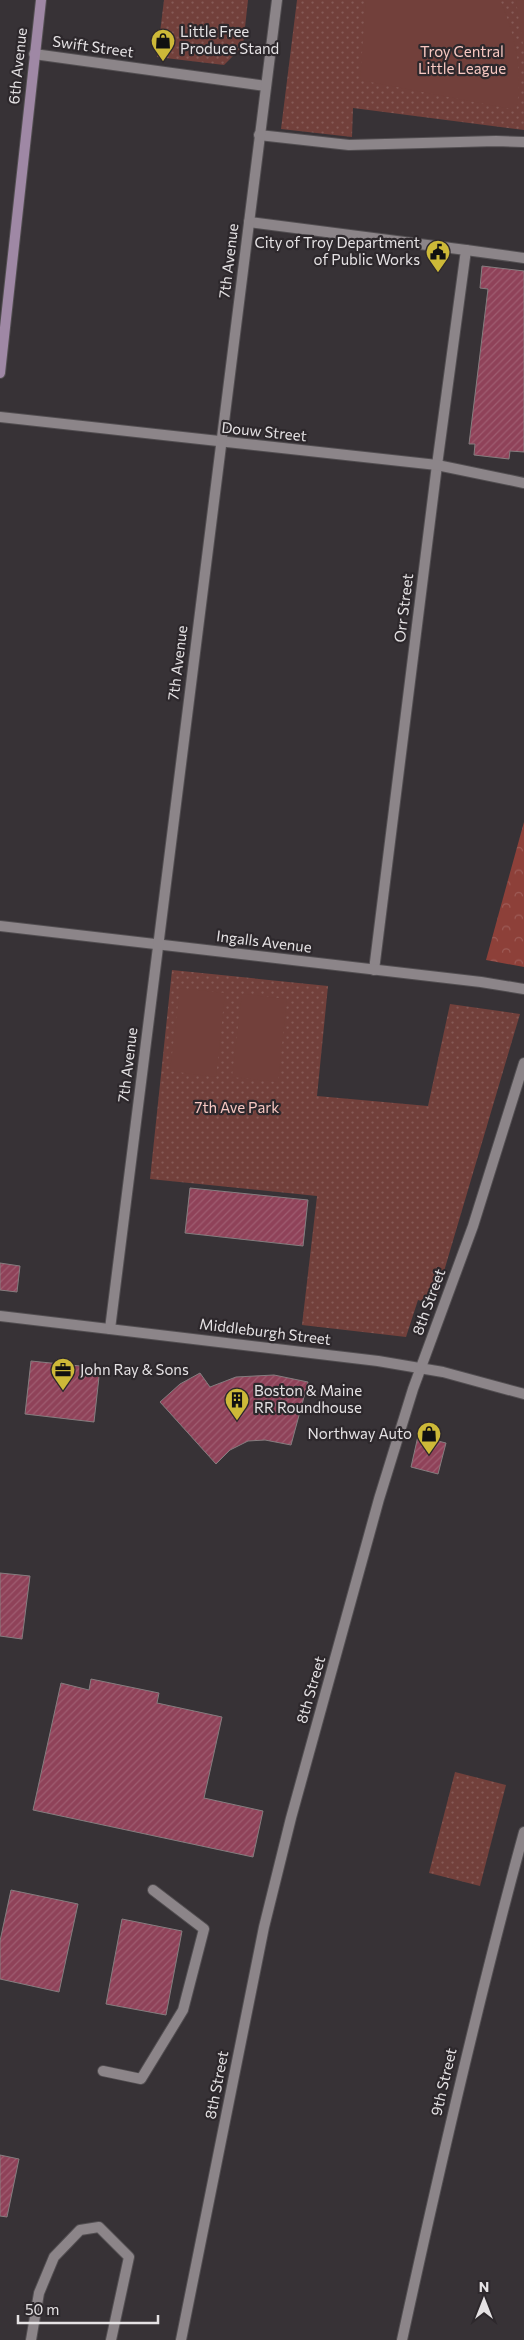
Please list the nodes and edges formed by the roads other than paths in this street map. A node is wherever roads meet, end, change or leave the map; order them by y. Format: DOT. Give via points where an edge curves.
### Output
graph roads {
  1 [pos="41,0"];
  2 [pos="276,0"];
  3 [pos="34,54"];
  4 [pos="266,86"];
  5 [pos="260,135"];
  6 [pos="524,142"];
  7 [pos="249,222"];
  8 [pos="466,250"];
  9 [pos="524,258"];
  10 [pos="0,373"];
  11 [pos="0,417"];
  12 [pos="221,442"];
  13 [pos="437,465"];
  14 [pos="524,483"];
  15 [pos="0,926"];
  16 [pos="158,944"];
  17 [pos="374,970"];
  18 [pos="524,989"];
  19 [pos="524,1063"];
  20 [pos="0,1316"];
  21 [pos="110,1329"];
  22 [pos="421,1368"];
  23 [pos="524,1394"];
  24 [pos="524,1832"];
  25 [pos="153,1890"];
  26 [pos="104,2071"];
  27 [pos="31,2340"];
  28 [pos="111,2340"];
  29 [pos="181,2340"];
  30 [pos="402,2340"];
  1 -- 3 [label="street, 6th Avenue"];
  2 -- 4 [label="street, 7th Avenue"];
  3 -- 4 [label="street, Swift Street"];
  3 -- 10 [label="street, 6th Avenue"];
  4 -- 5 [label="street, 7th Avenue"];
  5 -- 6 [label="street" via="348,146"];
  5 -- 7 [label="street, 7th Avenue"];
  7 -- 8 [label="street"];
  7 -- 12 [label="street, 7th Avenue"];
  8 -- 9 [label="street"];
  8 -- 13 [label="street, Orr Street"];
  11 -- 12 [label="street, Douw Street"];
  12 -- 13 [label="street, Douw Street"];
  12 -- 16 [label="street, 7th Avenue"];
  13 -- 14 [label="street, Douw Street"];
  13 -- 17 [label="street, Orr Street"];
  15 -- 16 [label="street, Ingalls Avenue"];
  16 -- 17 [label="street, Ingalls Avenue"];
  16 -- 21 [label="street, 7th Avenue"];
  17 -- 18 [label="street, Ingalls Avenue"];
  19 -- 22 [label="street, 8th Street" via="473,1226"];
  20 -- 21 [label="street, Middleburgh Street"];
  21 -- 22 [label="street, Middleburgh Street"];
  22 -- 23 [label="street, Middleburgh Street"];
  22 -- 29 [label="street, 8th Street" via="379,1499 288,1827 264,1927"];
  24 -- 30 [label="street, 9th Street" via="486,1971"];
  25 -- 26 [label="street" via="204,1929 183,2010 140,2079"];
  27 -- 28 [label="street" via="38,2293 54,2257 80,2230 99,2227 129,2257"];
}
